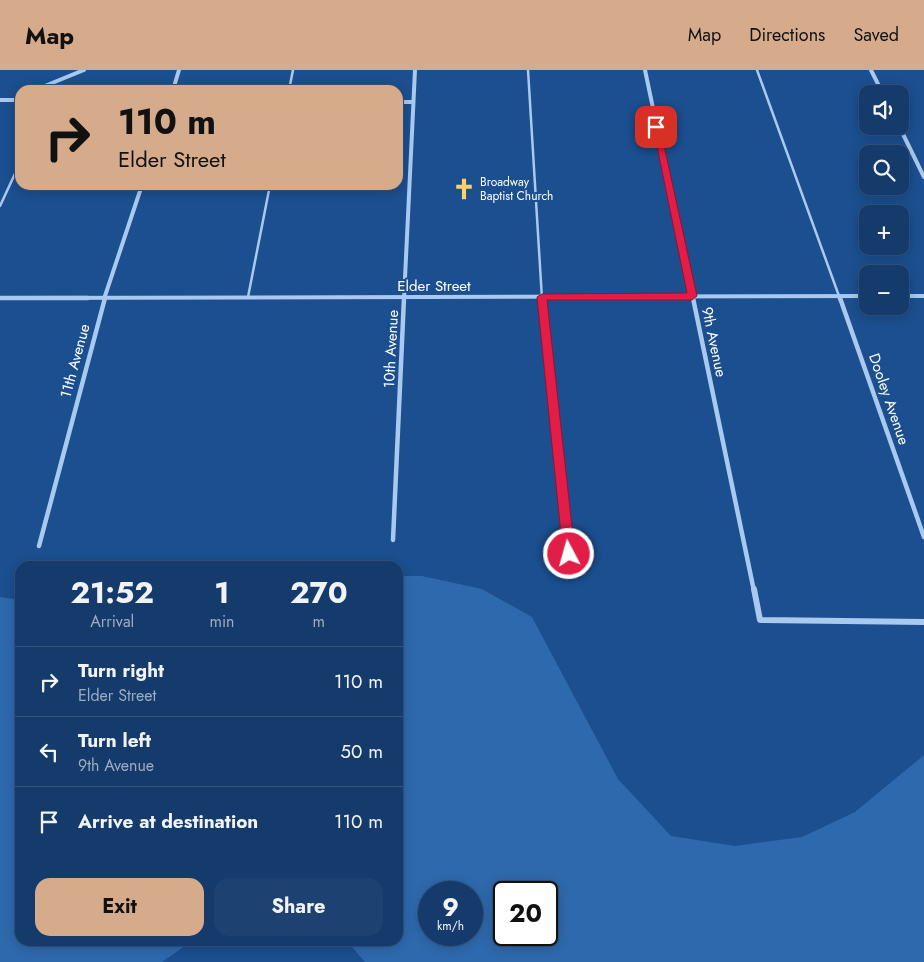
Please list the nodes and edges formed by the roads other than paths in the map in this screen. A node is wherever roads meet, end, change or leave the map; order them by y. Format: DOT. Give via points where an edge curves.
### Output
graph roads {
  1 [pos="84,70"];
  2 [pos="179,70"];
  3 [pos="293,70"];
  4 [pos="415,70"];
  5 [pos="528,70"];
  6 [pos="645,70"];
  7 [pos="757,70"];
  8 [pos="871,70"];
  9 [pos="47,85"];
  10 [pos="174,85"];
  11 [pos="290,85"];
  12 [pos="878,85"];
  13 [pos="15,98"];
  14 [pos="0,100"];
  15 [pos="10,100"];
  16 [pos="15,100"];
  17 [pos="403,102"];
  18 [pos="413,102"];
  19 [pos="903,135"];
  20 [pos="15,173"];
  21 [pos="924,177"];
  22 [pos="140,190"];
  23 [pos="269,190"];
  24 [pos="0,206"];
  25 [pos="692,296"];
  26 [pos="839,296"];
  27 [pos="859,296"];
  28 [pos="909,296"];
  29 [pos="924,296"];
  30 [pos="248,297"];
  31 [pos="405,297"];
  32 [pos="542,297"];
  33 [pos="0,298"];
  34 [pos="105,298"];
  35 [pos="924,537"];
  36 [pos="393,540"];
  37 [pos="38,546"];
  38 [pos="571,573"];
  39 [pos="924,622"];
  1 -- 9 [label="street"];
  2 -- 10 [label="street"];
  3 -- 11 [label="lane"];
  4 -- 18 [label="street, 10th Avenue"];
  5 -- 32 [label="lane"];
  6 -- 25 [label="street, 9th Avenue"];
  7 -- 26 [label="lane"];
  8 -- 12 [label="street"];
  13 -- 15 [label="street"];
  14 -- 15 [label="street"];
  15 -- 16 [label="street"];
  17 -- 18 [label="street"];
  18 -- 31 [label="street, 10th Avenue"];
  19 -- 21 [label="street"];
  20 -- 24 [label="lane"];
  22 -- 34 [label="street, 11th Avenue"];
  23 -- 30 [label="lane"];
  25 -- 26 [label="street, Elder Street"];
  25 -- 32 [label="street, Elder Street"];
  25 -- 39 [label="street, 9th Avenue" via="760,620"];
  26 -- 27 [label="street, Elder Street"];
  26 -- 35 [label="street, Dooley Avenue"];
  28 -- 29 [label="street"];
  30 -- 31 [label="street, Elder Street"];
  30 -- 34 [label="street, Elder Street"];
  31 -- 32 [label="street, Elder Street"];
  31 -- 36 [label="street, 10th Avenue"];
  32 -- 38 [label="lane"];
  33 -- 34 [label="street, Elder Street"];
  34 -- 37 [label="street, 11th Avenue"];
}
